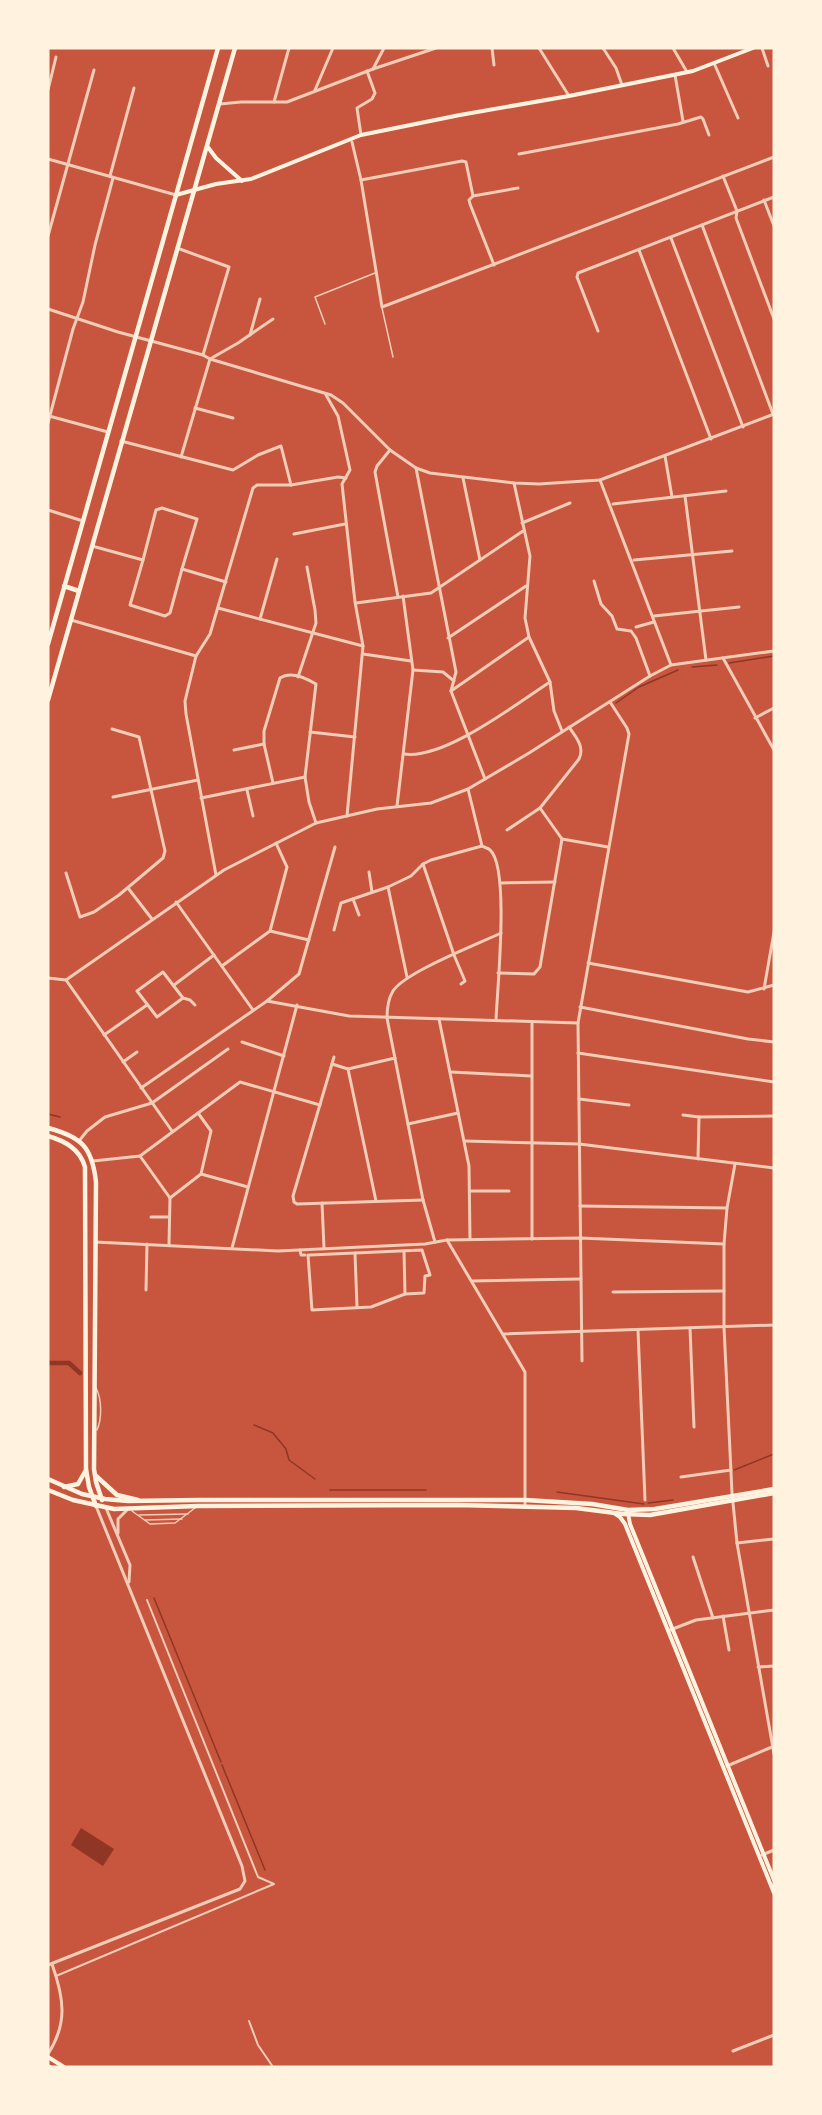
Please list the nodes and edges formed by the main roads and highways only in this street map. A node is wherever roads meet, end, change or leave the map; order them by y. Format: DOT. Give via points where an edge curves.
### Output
graph roads {
  1 [pos="218,48"];
  2 [pos="235,48"];
  3 [pos="753,48"];
  4 [pos="207,146"];
  5 [pos="242,182"];
  6 [pos="194,189"];
  7 [pos="176,195"];
  8 [pos="64,586"];
  9 [pos="79,591"];
  10 [pos="48,644"];
  11 [pos="48,700"];
  12 [pos="48,1128"];
  13 [pos="48,1136"];
  14 [pos="86,1228"];
  15 [pos="95,1242"];
  16 [pos="86,1254"];
  17 [pos="86,1469"];
  18 [pos="95,1475"];
  19 [pos="48,1479"];
  20 [pos="64,1487"];
  21 [pos="48,1491"];
  22 [pos="774,1491"];
  23 [pos="92,1496"];
  24 [pos="102,1499"];
  25 [pos="142,1501"];
  26 [pos="96,1506"];
  27 [pos="106,1508"];
  28 [pos="626,1512"];
  29 [pos="613,1513"];
  30 [pos="624,1523"];
  31 [pos="670,1630"];
  32 [pos="762,1855"];
  33 [pos="774,1880"];
  34 [pos="774,1893"];
  35 [pos="48,2055"];
  36 [pos="64,2067"];
  1 -- 7 [label="main road"];
  2 -- 4 [label="main road"];
  3 -- 5 [label="main road" via="675,75 361,135"];
  4 -- 5 [label="main road"];
  4 -- 6 [label="main road"];
  5 -- 6 [label="main road"];
  6 -- 7 [label="main road"];
  6 -- 9 [label="main road"];
  7 -- 8 [label="main road"];
  8 -- 9 [label="main road"];
  8 -- 10 [label="main road"];
  9 -- 11 [label="main road"];
  12 -- 15 [label="main road" via="79,1141 93,1161"];
  13 -- 14 [label="main road" via="68,1144 82,1160"];
  14 -- 15 [label="main road"];
  14 -- 16 [label="main road"];
  15 -- 16 [label="main road"];
  15 -- 18 [label="main road"];
  16 -- 17 [label="main road"];
  17 -- 20 [label="main road" via="78,1484"];
  17 -- 23 [label="main road"];
  18 -- 24 [label="main road"];
  18 -- 25 [label="main road" via="117,1495"];
  19 -- 20 [label="main road"];
  20 -- 23 [label="main road"];
  21 -- 26 [label="main road"];
  22 -- 28 [label="main road" via="650,1515"];
  23 -- 24 [label="main road"];
  23 -- 26 [label="main road"];
  24 -- 25 [label="main road"];
  24 -- 26 [label="main road"];
  24 -- 27 [label="main road"];
  25 -- 28 [label="main road" via="525,1500 592,1504"];
  26 -- 27 [label="main road"];
  27 -- 29 [label="main road" via="525,1506"];
  28 -- 29 [label="main road"];
  28 -- 30 [label="main road"];
  28 -- 31 [label="main road"];
  29 -- 30 [label="main road"];
  30 -- 31 [label="main road"];
  31 -- 32 [label="main road"];
  32 -- 33 [label="main road"];
  32 -- 34 [label="main road"];
  35 -- 36 [label="main road"];
}
